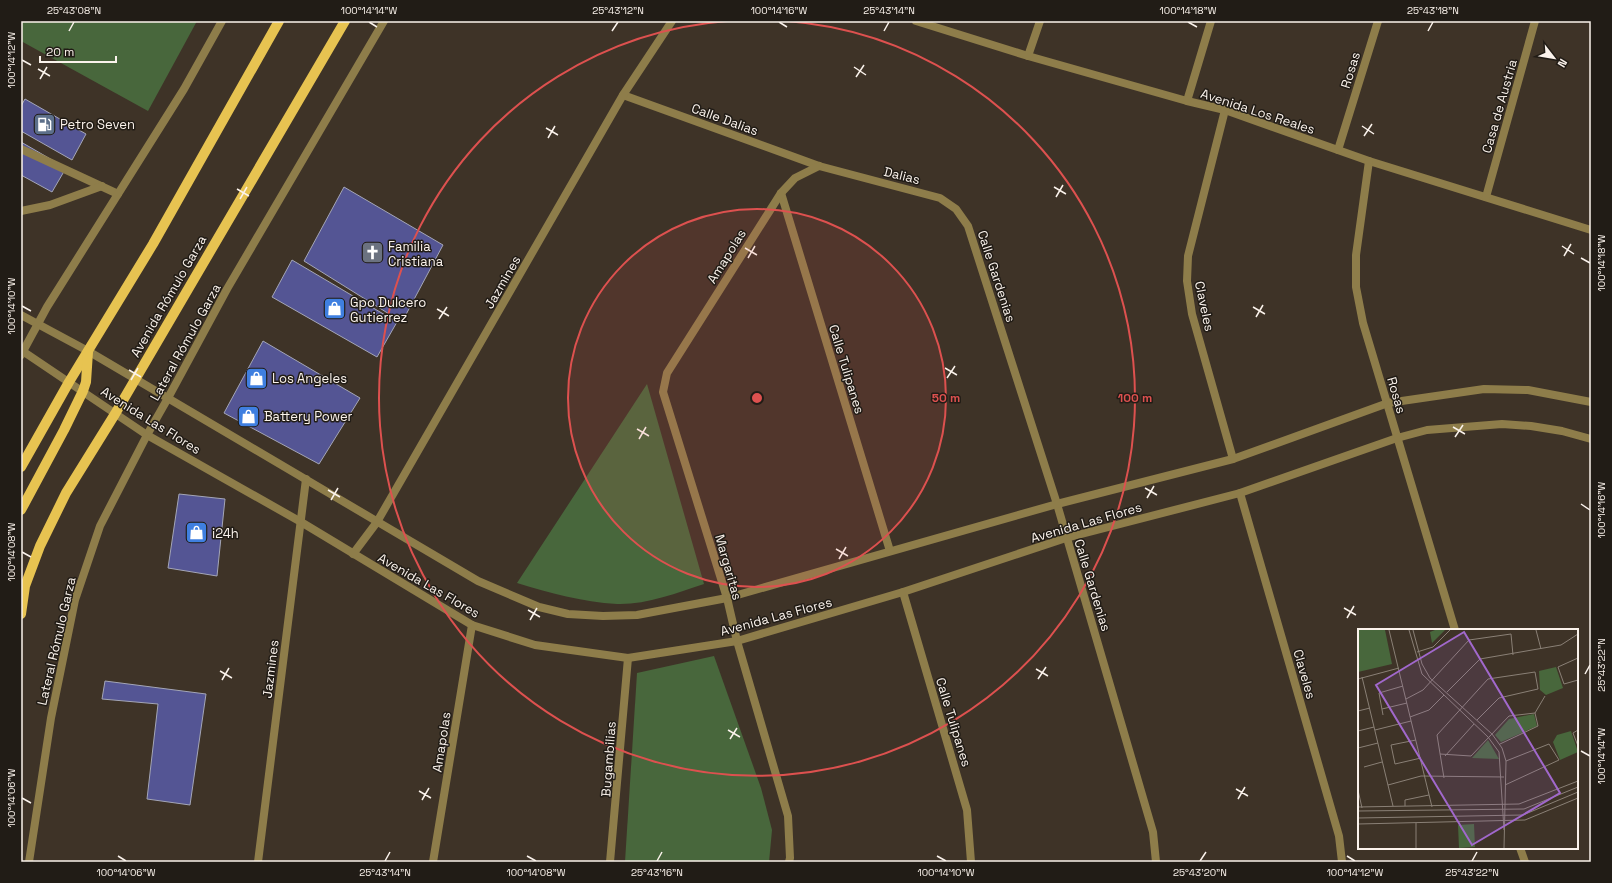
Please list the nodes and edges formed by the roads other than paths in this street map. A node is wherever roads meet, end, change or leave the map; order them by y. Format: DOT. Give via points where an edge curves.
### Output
graph roads {
  1 [pos="222,21"];
  2 [pos="279,21"];
  3 [pos="345,21"];
  4 [pos="384,21"];
  5 [pos="672,21"];
  6 [pos="916,21"];
  7 [pos="1040,21"];
  8 [pos="1211,21"];
  9 [pos="1378,21"];
  10 [pos="1535,21"];
  11 [pos="1028,56"];
  12 [pos="623,95"];
  13 [pos="1187,101"];
  14 [pos="1225,110"];
  15 [pos="21,149"];
  16 [pos="1338,150"];
  17 [pos="1369,161"];
  18 [pos="819,166"];
  19 [pos="102,186"];
  20 [pos="781,193"];
  21 [pos="118,194"];
  22 [pos="1486,197"];
  23 [pos="21,211"];
  24 [pos="968,226"];
  25 [pos="1591,230"];
  26 [pos="21,315"];
  27 [pos="38,324"];
  28 [pos="88,351"];
  29 [pos="22,352"];
  30 [pos="667,372"];
  31 [pos="135,379"];
  32 [pos="69,382"];
  33 [pos="83,391"];
  34 [pos="168,398"];
  35 [pos="1591,402"];
  36 [pos="1388,403"];
  37 [pos="115,414"];
  38 [pos="147,434"];
  39 [pos="1397,438"];
  40 [pos="1591,438"];
  41 [pos="1233,459"];
  42 [pos="21,467"];
  43 [pos="306,479"];
  44 [pos="1240,493"];
  45 [pos="1057,504"];
  46 [pos="21,510"];
  47 [pos="301,522"];
  48 [pos="377,522"];
  49 [pos="1066,538"];
  50 [pos="890,551"];
  51 [pos="352,554"];
  52 [pos="21,573"];
  53 [pos="25,586"];
  54 [pos="902,592"];
  55 [pos="727,598"];
  56 [pos="21,614"];
  57 [pos="472,625"];
  58 [pos="1455,629"];
  59 [pos="736,641"];
  60 [pos="628,658"];
  61 [pos="1520,849"];
  62 [pos="29,862"];
  63 [pos="258,862"];
  64 [pos="433,862"];
  65 [pos="610,862"];
  66 [pos="789,862"];
  67 [pos="971,862"];
  68 [pos="1156,862"];
  69 [pos="1342,862"];
  70 [pos="1525,862"];
  1 -- 21 [label="street" via="184,89"];
  2 -- 28 [label="main road" via="153,244"];
  3 -- 31 [label="main road, Avenida Rómulo Garza"];
  4 -- 34 [label="street, Lateral Rómulo Garza" via="227,289"];
  5 -- 12 [label="street, Jazmines"];
  6 -- 11 [label="street, Avenida Los Reales"];
  7 -- 11 [label="street"];
  8 -- 13 [label="street"];
  9 -- 16 [label="street, Rosas"];
  10 -- 22 [label="street, Casa de Austria"];
  11 -- 13 [label="street, Avenida Los Reales"];
  12 -- 18 [label="street, Calle Dalias"];
  12 -- 48 [label="street, Jazmines"];
  13 -- 14 [label="street, Avenida Los Reales"];
  14 -- 16 [label="street, Avenida Los Reales"];
  14 -- 41 [label="street, Claveles" via="1188,256 1186,281 1192,314"];
  15 -- 19 [label="street"];
  16 -- 17 [label="street, Avenida Los Reales"];
  17 -- 22 [label="street, Avenida Los Reales"];
  17 -- 36 [label="street, Rosas" via="1356,255 1356,287 1363,323"];
  18 -- 20 [label="street, Amapolas" via="795,178"];
  18 -- 24 [label="street, Dalias" via="940,198 956,209"];
  19 -- 21 [label="street"];
  19 -- 23 [label="street" via="50,205"];
  20 -- 30 [label="street, Amapolas"];
  20 -- 50 [label="street, Calle Tulipanes"];
  21 -- 27 [label="street"];
  22 -- 25 [label="street, Avenida Los Reales"];
  24 -- 45 [label="street, Calle Gardenias"];
  26 -- 27 [label="street, Avenida Las Flores"];
  27 -- 28 [label="street, Avenida Las Flores"];
  27 -- 29 [label="street"];
  28 -- 31 [label="street, Avenida Las Flores"];
  28 -- 32 [label="main road"];
  28 -- 33 [label="main road"];
  29 -- 32 [label="street, Avenida Las Flores"];
  30 -- 55 [label="street, Margaritas" via="663,392"];
  31 -- 34 [label="street, Avenida Las Flores"];
  31 -- 37 [label="main road, Avenida Rómulo Garza"];
  32 -- 33 [label="street, Avenida Las Flores"];
  32 -- 42 [label="main road"];
  33 -- 37 [label="street, Avenida Las Flores"];
  33 -- 46 [label="main road"];
  34 -- 38 [label="street, Lateral Rómulo Garza"];
  34 -- 43 [label="street, Avenida Las Flores"];
  35 -- 36 [label="street, Avenida Las Flores" via="1528,390 1484,389"];
  36 -- 39 [label="street, Rosas"];
  36 -- 41 [label="street, Avenida Las Flores"];
  37 -- 38 [label="street, Avenida Las Flores"];
  37 -- 53 [label="main road, Avenida Rómulo Garza" via="59,506"];
  38 -- 47 [label="street, Avenida Las Flores"];
  38 -- 62 [label="street, Lateral Rómulo Garza" via="100,526 75,600 51,718"];
  39 -- 40 [label="street, Avenida Las Flores" via="1427,430 1502,424 1554,429"];
  39 -- 44 [label="street, Avenida Las Flores"];
  39 -- 58 [label="street, Rosas"];
  41 -- 45 [label="street, Avenida Las Flores"];
  43 -- 47 [label="street, Jazmines"];
  43 -- 48 [label="street, Avenida Las Flores"];
  44 -- 49 [label="street, Avenida Las Flores"];
  44 -- 69 [label="street, Claveles" via="1339,836"];
  45 -- 49 [label="street, Calle Gardenias"];
  45 -- 50 [label="street, Avenida Las Flores"];
  47 -- 51 [label="street, Avenida Las Flores"];
  47 -- 63 [label="street, Jazmines"];
  48 -- 51 [label="street, Jazmines"];
  48 -- 55 [label="street, Avenida Las Flores" via="478,581 539,607 568,614 637,615"];
  49 -- 54 [label="street, Avenida Las Flores"];
  49 -- 68 [label="street, Calle Gardenias" via="1153,832"];
  50 -- 55 [label="street, Avenida Las Flores"];
  51 -- 57 [label="street, Avenida Las Flores"];
  52 -- 53 [label="main road"];
  53 -- 56 [label="main road, Avenida Rómulo Garza"];
  54 -- 59 [label="street, Avenida Las Flores"];
  54 -- 67 [label="street, Calle Tulipanes" via="965,804"];
  55 -- 59 [label="street, Margaritas"];
  57 -- 60 [label="street, Avenida Las Flores" via="536,645"];
  57 -- 64 [label="street, Amapolas"];
  59 -- 60 [label="street, Avenida Las Flores"];
  59 -- 66 [label="street, Margaritas" via="788,816"];
  60 -- 65 [label="street, Bugambilias"];
  61 -- 70 [label="street"];
}
